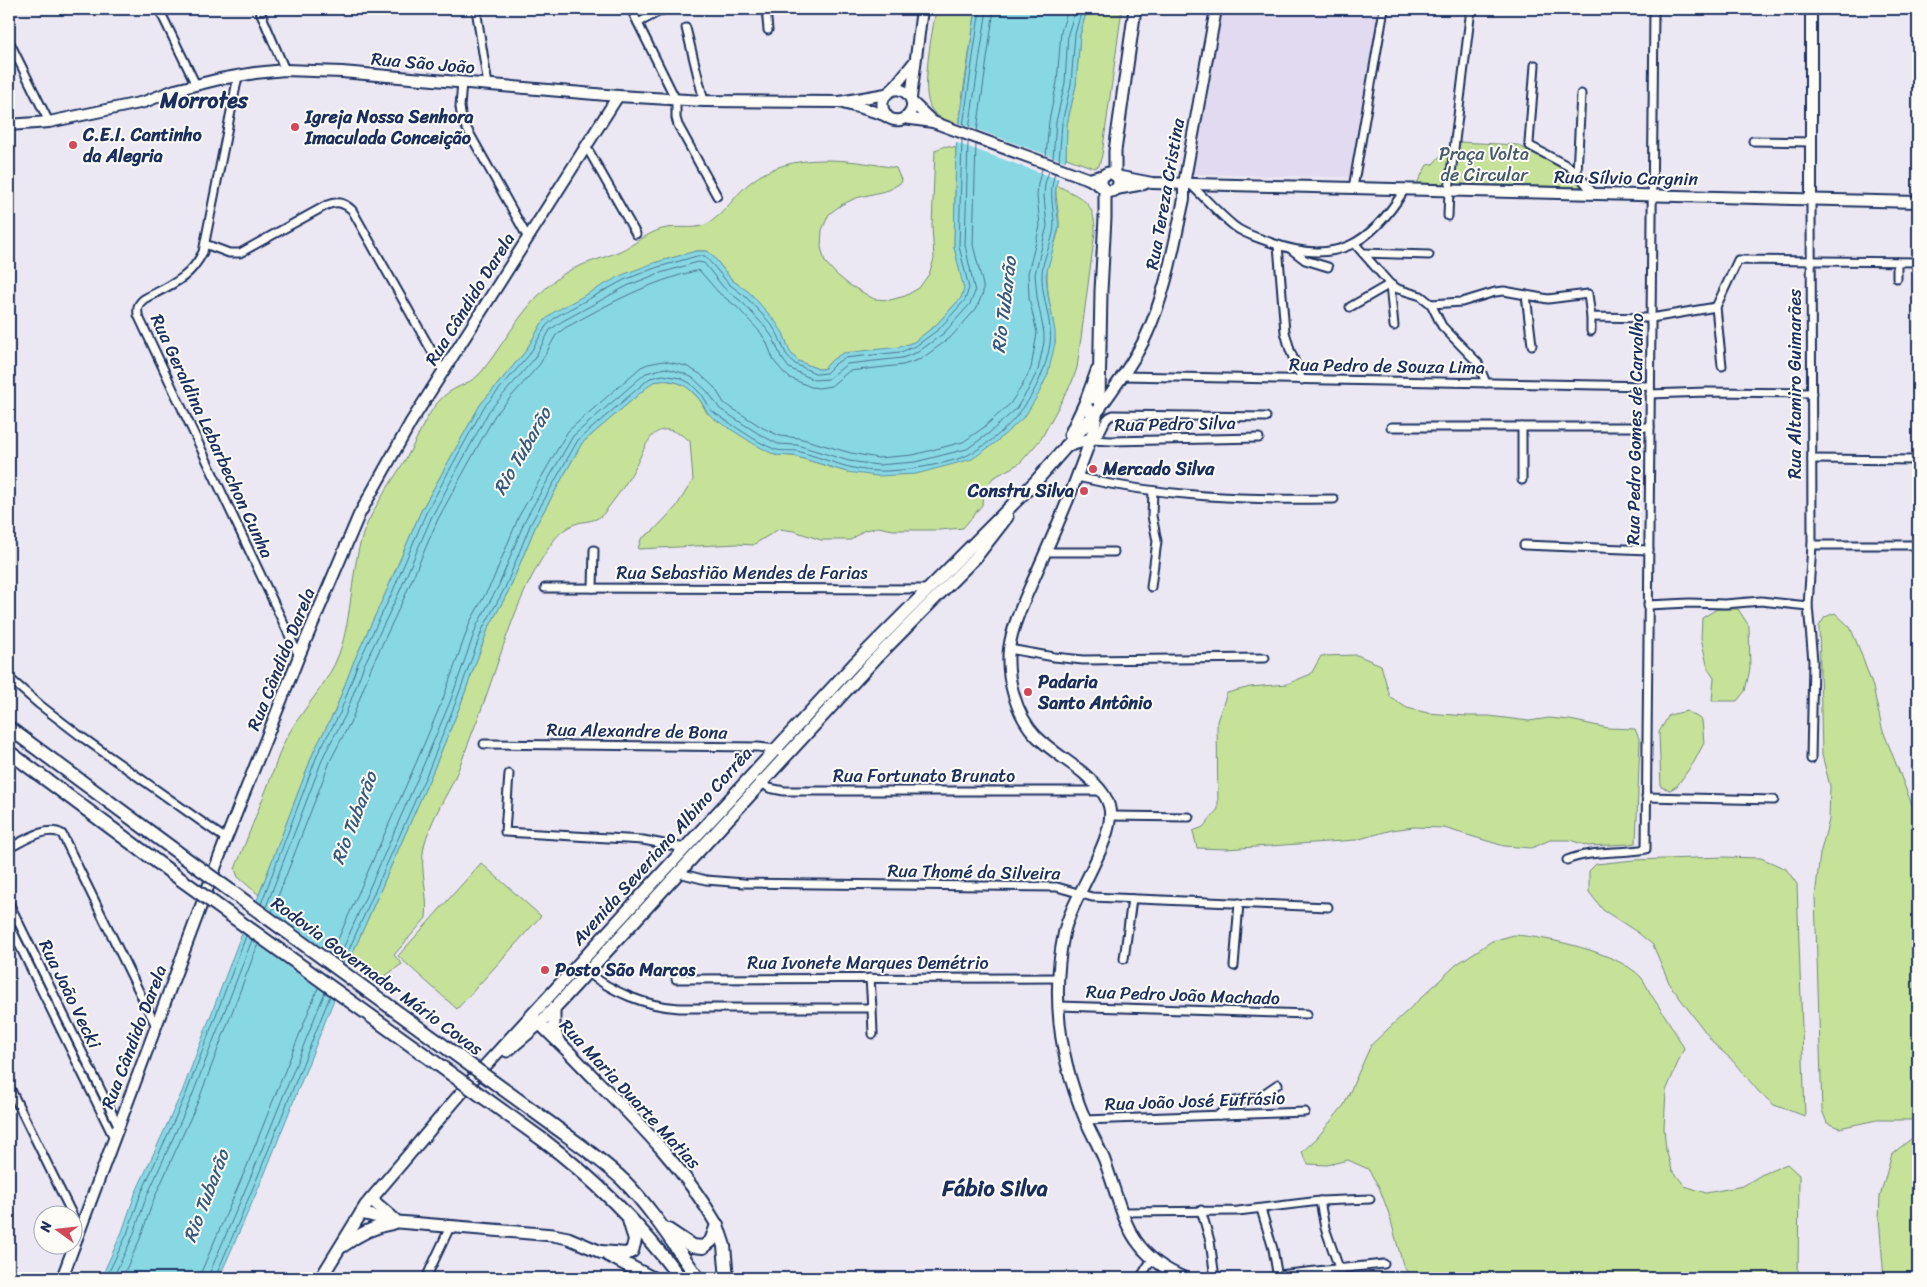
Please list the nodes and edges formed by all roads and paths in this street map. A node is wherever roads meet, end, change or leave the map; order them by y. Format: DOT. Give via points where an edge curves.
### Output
graph roads {
  1 [pos="159,9"];
  2 [pos="259,9"];
  3 [pos="476,9"];
  4 [pos="631,9"];
  5 [pos="664,9"];
  6 [pos="766,9"];
  7 [pos="922,9"];
  8 [pos="1135,9"];
  9 [pos="1216,9"];
  10 [pos="1384,9"];
  11 [pos="1471,9"];
  12 [pos="1654,9"];
  13 [pos="1811,9"];
  14 [pos="638,23"];
  15 [pos="686,28"];
  16 [pos="768,30"];
  17 [pos="9,41"];
  18 [pos="916,60"];
  19 [pos="1535,65"];
  20 [pos="285,70"];
  21 [pos="238,76"];
  22 [pos="462,82"];
  23 [pos="196,85"];
  24 [pos="488,85"];
  25 [pos="889,92"];
  26 [pos="1581,94"];
  27 [pos="618,96"];
  28 [pos="676,100"];
  29 [pos="911,100"];
  30 [pos="704,101"];
  31 [pos="840,102"];
  32 [pos="887,116"];
  33 [pos="904,118"];
  34 [pos="49,122"];
  35 [pos="937,124"];
  36 [pos="9,125"];
  37 [pos="1753,141"];
  38 [pos="1811,142"];
  39 [pos="586,146"];
  40 [pos="1577,172"];
  41 [pos="1110,175"];
  42 [pos="1086,178"];
  43 [pos="1152,183"];
  44 [pos="1187,184"];
  45 [pos="1353,188"];
  46 [pos="1109,189"];
  47 [pos="1405,189"];
  48 [pos="1449,190"];
  49 [pos="1594,194"];
  50 [pos="1652,195"];
  51 [pos="718,196"];
  52 [pos="1811,199"];
  53 [pos="1918,202"];
  54 [pos="1448,216"];
  55 [pos="636,234"];
  56 [pos="528,238"];
  57 [pos="205,244"];
  58 [pos="1355,244"];
  59 [pos="1278,245"];
  60 [pos="1289,248"];
  61 [pos="1363,253"];
  62 [pos="1429,255"];
  63 [pos="1811,260"];
  64 [pos="1897,262"];
  65 [pos="1918,262"];
  66 [pos="1328,267"];
  67 [pos="1897,278"];
  68 [pos="1390,284"];
  69 [pos="1526,296"];
  70 [pos="1431,304"];
  71 [pos="1350,307"];
  72 [pos="1716,307"];
  73 [pos="1591,317"];
  74 [pos="1651,318"];
  75 [pos="1394,326"];
  76 [pos="1591,331"];
  77 [pos="1532,346"];
  78 [pos="1101,358"];
  79 [pos="1722,366"];
  80 [pos="443,371"];
  81 [pos="1122,376"];
  82 [pos="1302,380"];
  83 [pos="1486,383"];
  84 [pos="1650,386"];
  85 [pos="1812,393"];
  86 [pos="1650,394"];
  87 [pos="1086,401"];
  88 [pos="1099,407"];
  89 [pos="1266,417"];
  90 [pos="1391,427"];
  91 [pos="1522,427"];
  92 [pos="1650,427"];
  93 [pos="1259,438"];
  94 [pos="1091,440"];
  95 [pos="1064,447"];
  96 [pos="1812,460"];
  97 [pos="1918,460"];
  98 [pos="1077,477"];
  99 [pos="1522,480"];
  100 [pos="1033,484"];
  101 [pos="1153,491"];
  102 [pos="1334,499"];
  103 [pos="1524,545"];
  104 [pos="1812,545"];
  105 [pos="1918,545"];
  106 [pos="594,550"];
  107 [pos="1649,550"];
  108 [pos="1046,552"];
  109 [pos="1114,552"];
  110 [pos="1151,587"];
  111 [pos="545,588"];
  112 [pos="593,588"];
  113 [pos="928,588"];
  114 [pos="937,597"];
  115 [pos="1648,605"];
  116 [pos="1808,606"];
  117 [pos="1009,649"];
  118 [pos="299,656"];
  119 [pos="1265,658"];
  120 [pos="854,664"];
  121 [pos="862,673"];
  122 [pos="9,678"];
  123 [pos="9,717"];
  124 [pos="9,728"];
  125 [pos="484,744"];
  126 [pos="31,746"];
  127 [pos="775,749"];
  128 [pos="9,752"];
  129 [pos="786,756"];
  130 [pos="1811,759"];
  131 [pos="509,774"];
  132 [pos="752,774"];
  133 [pos="761,783"];
  134 [pos="1102,791"];
  135 [pos="1646,797"];
  136 [pos="1774,800"];
  137 [pos="1111,816"];
  138 [pos="1190,817"];
  139 [pos="226,839"];
  140 [pos="9,848"];
  141 [pos="685,848"];
  142 [pos="1567,860"];
  143 [pos="679,872"];
  144 [pos="1079,893"];
  145 [pos="1132,899"];
  146 [pos="9,903"];
  147 [pos="1239,904"];
  148 [pos="1328,907"];
  149 [pos="18,922"];
  150 [pos="9,925"];
  151 [pos="1124,958"];
  152 [pos="578,964"];
  153 [pos="1234,966"];
  154 [pos="587,972"];
  155 [pos="870,978"];
  156 [pos="1059,978"];
  157 [pos="676,979"];
  158 [pos="1059,1006"];
  159 [pos="554,1008"];
  160 [pos="872,1008"];
  161 [pos="1307,1014"];
  162 [pos="536,1019"];
  163 [pos="156,1026"];
  164 [pos="527,1034"];
  165 [pos="873,1034"];
  166 [pos="558,1042"];
  167 [pos="473,1079"];
  168 [pos="1278,1084"];
  169 [pos="9,1086"];
  170 [pos="1305,1112"];
  171 [pos="1219,1116"];
  172 [pos="1085,1120"];
  173 [pos="118,1125"];
  174 [pos="114,1138"];
  175 [pos="370,1200"];
  176 [pos="1370,1200"];
  177 [pos="1320,1201"];
  178 [pos="67,1204"];
  179 [pos="1261,1209"];
  180 [pos="1201,1210"];
  181 [pos="625,1212"];
  182 [pos="1122,1212"];
  183 [pos="361,1213"];
  184 [pos="398,1222"];
  185 [pos="82,1225"];
  186 [pos="717,1225"];
  187 [pos="661,1226"];
  188 [pos="450,1227"];
  189 [pos="337,1251"];
  190 [pos="601,1252"];
  191 [pos="71,1254"];
  192 [pos="1152,1259"];
  193 [pos="1384,1264"];
  194 [pos="1339,1268"];
  195 [pos="1278,1277"];
  196 [pos="62,1278"];
  197 [pos="321,1278"];
  198 [pos="426,1278"];
  199 [pos="652,1278"];
  200 [pos="680,1278"];
  201 [pos="698,1278"];
  202 [pos="727,1278"];
  203 [pos="1140,1278"];
  204 [pos="1185,1278"];
  205 [pos="1215,1278"];
  1 -- 23 [label="street"];
  2 -- 20 [label="street"];
  3 -- 24 [label="street"];
  4 -- 14 [label="street"];
  5 -- 14 [label="street"];
  6 -- 16 [label="street"];
  7 -- 18 [label="street"];
  8 -- 41 [label="main road"];
  9 -- 44 [label="street, Rua Tereza Cristina"];
  10 -- 45 [label="street"];
  11 -- 48 [label="street"];
  12 -- 50 [label="street, Rua Pedro Gomes de Carvalho"];
  13 -- 38 [label="street, Rua Altamiro Guimarães"];
  14 -- 28 [label="street"];
  15 -- 30 [label="street"];
  17 -- 34 [label="street"];
  18 -- 25 [label="street"];
  18 -- 29 [label="street"];
  19 -- 40 [label="street" via="1530,146"];
  20 -- 21 [label="street, Rua São João"];
  20 -- 22 [label="street, Rua São João"];
  21 -- 23 [label="street, Rua São João"];
  21 -- 57 [label="street, Rua Geraldina Lebarbechon Cunha"];
  22 -- 24 [label="street, Rua São João"];
  22 -- 56 [label="street" via="462,120"];
  23 -- 34 [label="street, Rua São João" via="144,102"];
  24 -- 27 [label="street, Rua São João"];
  25 -- 29 [label="street" via="904,92"];
  25 -- 31 [label="street, Rua São João"];
  25 -- 32 [label="street" via="882,103"];
  26 -- 40 [label="street"];
  27 -- 28 [label="street, Rua São João"];
  27 -- 39 [label="street, Rua Cândido Darela"];
  28 -- 30 [label="street, Rua São João"];
  28 -- 51 [label="street" via="678,125"];
  29 -- 33 [label="street" via="910,112"];
  29 -- 35 [label="street"];
  30 -- 31 [label="street, Rua São João"];
  31 -- 32 [label="street, Rua São João"];
  32 -- 33 [label="street" via="895,120"];
  33 -- 35 [label="street"];
  34 -- 36 [label="street, Rua São João"];
  35 -- 42 [label="street"];
  37 -- 38 [label="street"];
  38 -- 52 [label="street, Rua Altamiro Guimarães"];
  39 -- 55 [label="street"];
  39 -- 56 [label="street, Rua Cândido Darela"];
  40 -- 49 [label="street"];
  41 -- 42 [label="street"];
  41 -- 43 [label="street, Rua Sílvio Cargnin"];
  41 -- 46 [label="main road" via="1101,182"];
  41 -- 46 [label="main road" via="1119,181"];
  42 -- 46 [label="street"];
  43 -- 44 [label="street, Rua Sílvio Cargnin"];
  43 -- 46 [label="street, Rua Sílvio Cargnin"];
  44 -- 45 [label="street, Rua Sílvio Cargnin"];
  44 -- 59 [label="street" via="1235,226"];
  44 -- 81 [label="street, Rua Tereza Cristina" via="1163,291 1146,336"];
  45 -- 47 [label="street, Rua Sílvio Cargnin"];
  46 -- 78 [label="main road" via="1101,283"];
  47 -- 48 [label="street, Rua Sílvio Cargnin"];
  47 -- 58 [label="street" via="1387,215"];
  48 -- 49 [label="street, Rua Sílvio Cargnin"];
  48 -- 54 [label="street"];
  49 -- 50 [label="street, Rua Sílvio Cargnin"];
  50 -- 52 [label="street, Rua Sílvio Cargnin"];
  50 -- 74 [label="street, Rua Pedro Gomes de Carvalho"];
  52 -- 53 [label="street, Rua Sílvio Cargnin"];
  52 -- 63 [label="street, Rua Altamiro Guimarães"];
  56 -- 80 [label="street, Rua Cândido Darela"];
  57 -- 80 [label="street" via="229,253 240,253 327,205 339,202 346,205 352,210"];
  57 -- 118 [label="street, Rua Geraldina Lebarbechon Cunha" via="192,271 139,303 138,315"];
  58 -- 60 [label="street" via="1340,250 1314,253"];
  58 -- 61 [label="street"];
  59 -- 60 [label="street"];
  59 -- 82 [label="street" via="1285,332"];
  60 -- 66 [label="street" via="1305,260"];
  61 -- 62 [label="street"];
  61 -- 68 [label="street"];
  63 -- 64 [label="street"];
  63 -- 72 [label="street" via="1738,260"];
  63 -- 85 [label="street, Rua Altamiro Guimarães"];
  64 -- 65 [label="street"];
  64 -- 67 [label="street"];
  68 -- 70 [label="street" via="1421,296"];
  68 -- 71 [label="street"];
  68 -- 75 [label="street"];
  69 -- 70 [label="street" via="1504,291 1462,302"];
  69 -- 73 [label="street" via="1557,299 1588,294"];
  69 -- 77 [label="street"];
  70 -- 83 [label="street" via="1442,326 1478,364"];
  72 -- 74 [label="street"];
  72 -- 79 [label="street"];
  73 -- 74 [label="street"];
  73 -- 76 [label="street"];
  74 -- 84 [label="street, Rua Pedro Gomes de Carvalho"];
  78 -- 87 [label="main road, Avenida Severiano Albino Corrêa"];
  78 -- 88 [label="main road"];
  80 -- 118 [label="street, Rua Cândido Darela" via="359,515"];
  81 -- 82 [label="street, Rua Pedro de Souza Lima"];
  81 -- 88 [label="street, Rua Tereza Cristina"];
  82 -- 83 [label="street, Rua Pedro de Souza Lima"];
  83 -- 84 [label="street, Rua Pedro de Souza Lima"];
  84 -- 86 [label="street, Rua Pedro Gomes de Carvalho"];
  85 -- 86 [label="street"];
  85 -- 96 [label="street, Rua Altamiro Guimarães"];
  86 -- 92 [label="street, Rua Pedro Gomes de Carvalho"];
  87 -- 88 [label="main road" via="1088,410"];
  87 -- 95 [label="main road, Avenida Severiano Albino Corrêa"];
  88 -- 94 [label="street"];
  88 -- 95 [label="main road, Avenida Severiano Albino Corrêa"];
  89 -- 94 [label="street" via="1113,415 1106,419 1100,435"];
  90 -- 91 [label="street"];
  91 -- 92 [label="street"];
  91 -- 99 [label="street"];
  92 -- 107 [label="street, Rua Pedro Gomes de Carvalho"];
  93 -- 94 [label="street, Rua Pedro Silva"];
  94 -- 95 [label="main road"];
  94 -- 98 [label="street"];
  95 -- 100 [label="main road, Avenida Severiano Albino Corrêa"];
  96 -- 97 [label="street"];
  96 -- 104 [label="street, Rua Altamiro Guimarães"];
  98 -- 101 [label="street"];
  98 -- 108 [label="street"];
  100 -- 113 [label="main road, Avenida Severiano Albino Corrêa"];
  100 -- 114 [label="main road, Avenida Severiano Albino Corrêa" via="982,550"];
  101 -- 102 [label="street" via="1242,499"];
  101 -- 110 [label="street" via="1152,516 1157,541"];
  103 -- 107 [label="street"];
  104 -- 105 [label="street"];
  104 -- 116 [label="street, Rua Altamiro Guimarães"];
  106 -- 112 [label="street"];
  107 -- 115 [label="street, Rua Pedro Gomes de Carvalho"];
  108 -- 109 [label="street"];
  108 -- 117 [label="street" via="1016,622"];
  111 -- 112 [label="street, Rua Sebastião Mendes de Farias"];
  112 -- 113 [label="street, Rua Sebastião Mendes de Farias"];
  113 -- 114 [label="street"];
  113 -- 120 [label="main road, Avenida Severiano Albino Corrêa"];
  114 -- 121 [label="main road, Avenida Severiano Albino Corrêa"];
  115 -- 116 [label="street" via="1761,601"];
  115 -- 135 [label="street, Rua Pedro Gomes de Carvalho"];
  116 -- 130 [label="street, Rua Altamiro Guimarães" via="1813,661"];
  117 -- 119 [label="street" via="1083,660"];
  117 -- 134 [label="street" via="1010,680 1025,722 1044,744"];
  118 -- 139 [label="street, Rua Cândido Darela"];
  120 -- 121 [label="main road"];
  120 -- 127 [label="main road, Avenida Severiano Albino Corrêa"];
  121 -- 129 [label="main road, Avenida Severiano Albino Corrêa"];
  122 -- 139 [label="street" via="79,735"];
  123 -- 126 [label="highway"];
  124 -- 126 [label="highway, Rodovia Governador Mário Covas"];
  125 -- 127 [label="street, Rua Alexandre de Bona"];
  126 -- 187 [label="highway, Rodovia Governador Mário Covas, bridge" via="608,1167 624,1181"];
  127 -- 129 [label="street"];
  127 -- 132 [label="main road, Avenida Severiano Albino Corrêa"];
  128 -- 181 [label="highway, Rodovia Governador Mário Covas, bridge" via="543,1140 582,1170"];
  129 -- 133 [label="main road, Avenida Severiano Albino Corrêa"];
  131 -- 141 [label="street" via="505,832 643,840"];
  132 -- 133 [label="street, Rua Fortunato Brunato"];
  132 -- 141 [label="main road, Avenida Severiano Albino Corrêa"];
  133 -- 134 [label="street, Rua Fortunato Brunato" via="784,791"];
  133 -- 143 [label="main road, Avenida Severiano Albino Corrêa"];
  134 -- 137 [label="street"];
  135 -- 136 [label="street"];
  135 -- 142 [label="street, Rua Pedro Gomes de Carvalho" via="1646,849"];
  137 -- 138 [label="street"];
  137 -- 144 [label="street" via="1104,840"];
  139 -- 163 [label="street, Rua Cândido Darela"];
  140 -- 163 [label="street" via="39,834 55,830 62,834"];
  141 -- 143 [label="main road"];
  141 -- 152 [label="main road, Avenida Severiano Albino Corrêa"];
  143 -- 144 [label="street, Rua Thomé da Silveira" via="706,880 744,883 1057,887"];
  143 -- 154 [label="main road, Avenida Severiano Albino Corrêa"];
  144 -- 145 [label="street, Rua Thomé da Silveira" via="1092,897"];
  144 -- 156 [label="street" via="1064,930"];
  145 -- 147 [label="street, Rua Thomé da Silveira"];
  145 -- 151 [label="street"];
  146 -- 149 [label="street, Rua João Vecki"];
  147 -- 148 [label="street, Rua Thomé da Silveira"];
  147 -- 153 [label="street"];
  149 -- 150 [label="street"];
  149 -- 173 [label="street, Rua João Vecki"];
  150 -- 174 [label="street, Rua João Vecki"];
  152 -- 154 [label="street"];
  152 -- 162 [label="main road, Avenida Severiano Albino Corrêa"];
  154 -- 159 [label="main road, Avenida Severiano Albino Corrêa"];
  154 -- 160 [label="street" via="618,991 665,1007"];
  155 -- 156 [label="street, Rua Ivonete Marques Demétrio"];
  155 -- 157 [label="street, Rua Ivonete Marques Demétrio"];
  155 -- 160 [label="street"];
  156 -- 158 [label="street"];
  158 -- 161 [label="street, Rua Pedro João Machado"];
  158 -- 172 [label="street" via="1066,1066"];
  159 -- 162 [label="main road, Avenida Severiano Albino Corrêa"];
  159 -- 166 [label="main road"];
  160 -- 165 [label="street"];
  162 -- 164 [label="main road, Avenida Severiano Albino Corrêa"];
  162 -- 166 [label="main road, Rua Maria Duarte Matias"];
  162 -- 167 [label="main road, Avenida Severiano Albino Corrêa"];
  163 -- 173 [label="street, Rua Cândido Darela"];
  164 -- 166 [label="main road"];
  164 -- 167 [label="main road, Avenida Severiano Albino Corrêa"];
  166 -- 186 [label="main road, Rua Maria Duarte Matias" via="652,1138 686,1178"];
  167 -- 175 [label="main road"];
  168 -- 171 [label="street" via="1259,1097 1230,1102"];
  169 -- 178 [label="street"];
  170 -- 171 [label="street, Rua João José Eufrásio"];
  171 -- 172 [label="street, Rua João José Eufrásio"];
  172 -- 182 [label="street" via="1100,1150"];
  173 -- 174 [label="street, Rua Cândido Darela"];
  174 -- 185 [label="street, Rua Cândido Darela"];
  175 -- 183 [label="main road"];
  175 -- 184 [label="main road"];
  176 -- 177 [label="street"];
  177 -- 179 [label="street"];
  177 -- 194 [label="street" via="1324,1228"];
  179 -- 180 [label="street"];
  179 -- 195 [label="street"];
  180 -- 182 [label="street"];
  180 -- 205 [label="street" via="1210,1241"];
  181 -- 190 [label="highway" via="634,1233 634,1248 626,1254"];
  181 -- 200 [label="highway, Rodovia Governador Mário Covas"];
  182 -- 192 [label="street" via="1137,1244"];
  183 -- 184 [label="main road"];
  183 -- 189 [label="main road"];
  184 -- 188 [label="main road"];
  184 -- 189 [label="main road" via="370,1229"];
  186 -- 187 [label="highway" via="711,1241 698,1247"];
  186 -- 202 [label="highway" via="724,1246"];
  187 -- 201 [label="highway, Rodovia Governador Mário Covas"];
  188 -- 190 [label="main road" via="552,1235"];
  188 -- 198 [label="street"];
  189 -- 197 [label="main road"];
  190 -- 199 [label="highway"];
  191 -- 196 [label="street, Rua Cândido Darela"];
  192 -- 203 [label="street"];
  192 -- 204 [label="street"];
  193 -- 194 [label="street"];
  194 -- 195 [label="street"];
}
